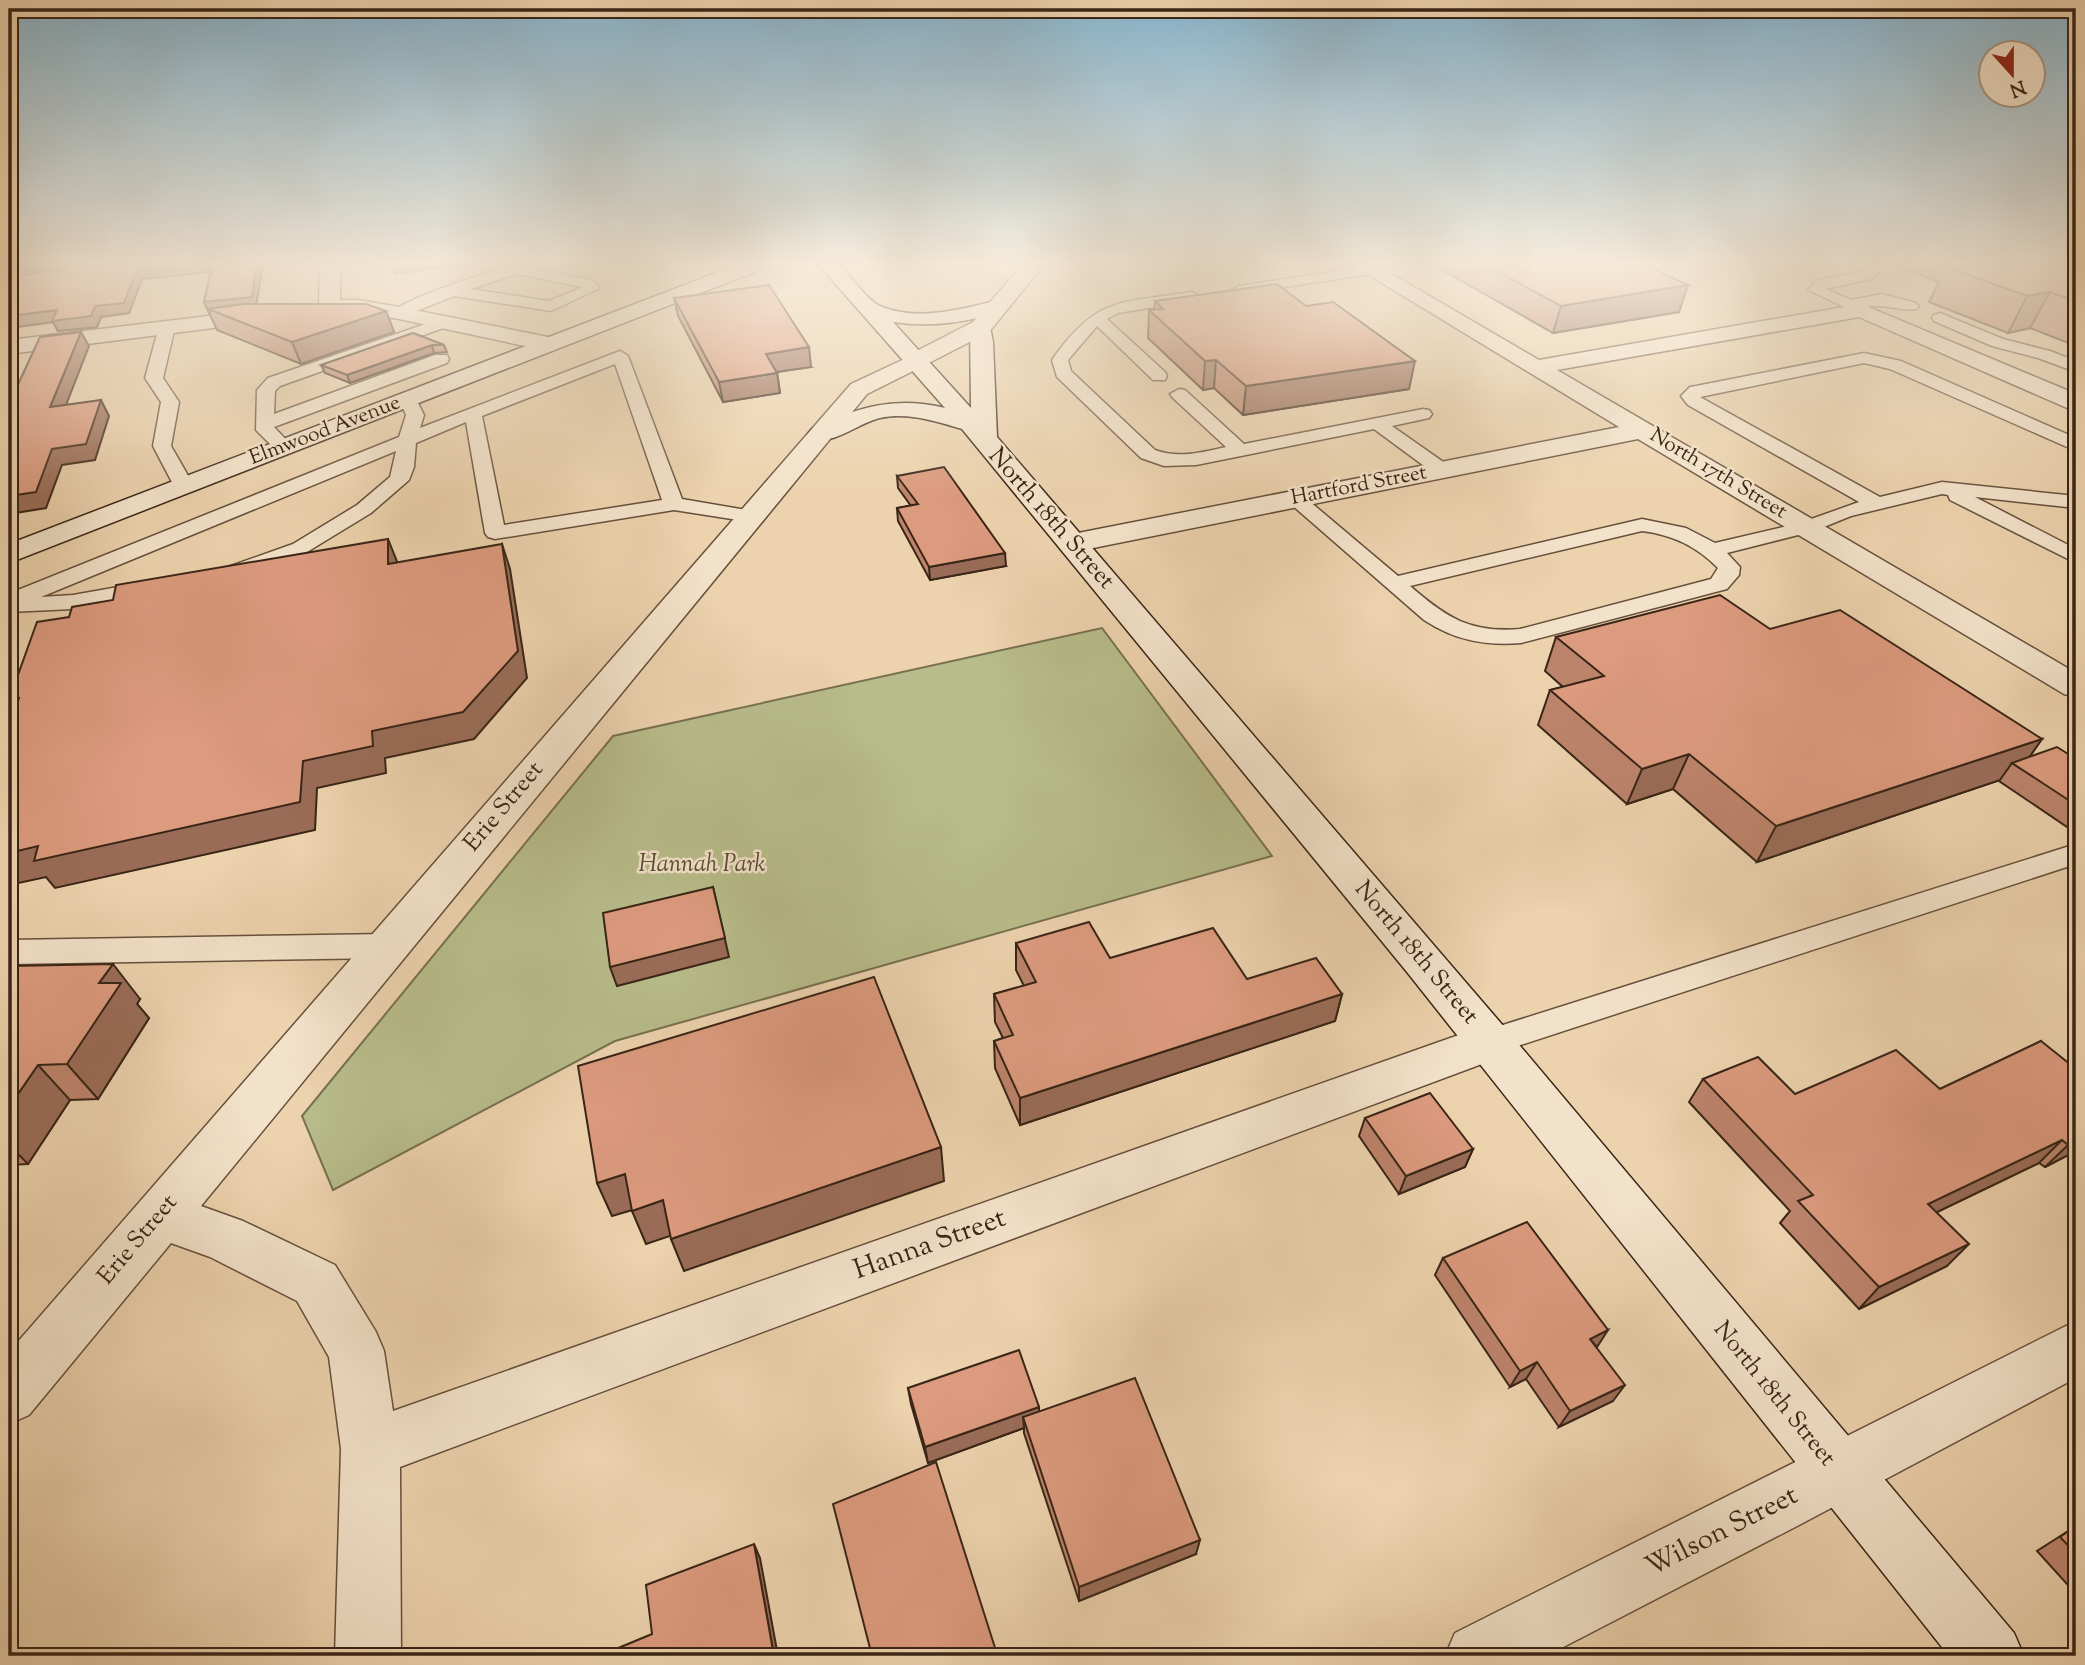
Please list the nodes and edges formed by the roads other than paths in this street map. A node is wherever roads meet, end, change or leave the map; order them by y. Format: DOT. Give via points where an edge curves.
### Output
graph roads {
  1 [pos="59,341"];
  2 [pos="163,341"];
  3 [pos="410,341"];
  4 [pos="532,341"];
  5 [pos="557,341"];
  6 [pos="898,341"];
  7 [pos="954,341"];
  8 [pos="982,341"];
  9 [pos="1077,341"];
  10 [pos="1121,341"];
  11 [pos="1493,341"];
  12 [pos="1677,341"];
  13 [pos="1933,341"];
  14 [pos="1993,341"];
  15 [pos="1998,343"];
  16 [pos="548,344"];
  17 [pos="9,347"];
  18 [pos="1956,351"];
  19 [pos="915,361"];
  20 [pos="1538,367"];
  21 [pos="2076,367"];
  22 [pos="480,371"];
  23 [pos="1159,376"];
  24 [pos="1179,394"];
  25 [pos="408,399"];
  26 [pos="2076,403"];
  27 [pos="473,413"];
  28 [pos="1423,414"];
  29 [pos="1377,423"];
  30 [pos="265,424"];
  31 [pos="1645,430"];
  32 [pos="976,433"];
  33 [pos="821,434"];
  34 [pos="407,440"];
  35 [pos="2076,445"];
  36 [pos="284,447"];
  37 [pos="1240,450"];
  38 [pos="1442,470"];
  39 [pos="184,486"];
  40 [pos="1942,488"];
  41 [pos="1295,499"];
  42 [pos="2076,502"];
  43 [pos="674,504"];
  44 [pos="1877,504"];
  45 [pos="751,516"];
  46 [pos="1807,527"];
  47 [pos="1073,543"];
  48 [pos="1713,550"];
  49 [pos="9,554"];
  50 [pos="2076,557"];
  51 [pos="213,576"];
  52 [pos="1394,583"];
  53 [pos="173,584"];
  54 [pos="9,603"];
  55 [pos="2076,687"];
  56 [pos="2076,854"];
  57 [pos="387,946"];
  58 [pos="9,952"];
  59 [pos="1490,1042"];
  60 [pos="158,1215"];
  61 [pos="2076,1348"];
  62 [pos="9,1395"];
  63 [pos="370,1449"];
  64 [pos="1838,1473"];
  65 [pos="368,1656"];
  66 [pos="1478,1656"];
  67 [pos="1991,1656"];
  1 -- 17 [label="street"];
  2 -- 39 [label="lane" via="154,377 170,402 162,446"];
  3 -- 30 [label="lane" via="274,382 266,390"];
  4 -- 16 [label="street"];
  5 -- 16 [label="street, Elmwood Avenue"];
  6 -- 19 [label="street, North 18th Street"];
  7 -- 19 [label="street, Erie Street"];
  8 -- 32 [label="street" via="985,366"];
  9 -- 37 [label="lane" via="1060,360 1063,373 1148,454 1182,461"];
  10 -- 23 [label="lane"];
  11 -- 20 [label="street, North 17th Street"];
  12 -- 20 [label="street"];
  13 -- 18 [label="street"];
  14 -- 15 [label="lane"];
  15 -- 18 [label="lane"];
  15 -- 21 [label="lane"];
  16 -- 22 [label="street, Elmwood Avenue"];
  18 -- 26 [label="street"];
  19 -- 32 [label="street, North 18th Street"];
  19 -- 33 [label="street, Erie Street" via="859,389"];
  20 -- 31 [label="street, North 17th Street"];
  22 -- 25 [label="street, Elmwood Avenue"];
  22 -- 30 [label="lane" via="439,358"];
  24 -- 37 [label="lane"];
  25 -- 34 [label="lane" via="415,415"];
  25 -- 36 [label="street, Elmwood Avenue"];
  27 -- 34 [label="lane"];
  27 -- 43 [label="lane" via="495,533"];
  27 -- 43 [label="lane" via="620,356"];
  28 -- 29 [label="lane"];
  29 -- 37 [label="lane"];
  29 -- 38 [label="lane"];
  30 -- 36 [label="lane" via="265,430"];
  31 -- 38 [label="street, Hartford Street"];
  31 -- 46 [label="street, North 17th Street"];
  32 -- 33 [label="street" via="928,410 902,409 855,416"];
  32 -- 47 [label="street, North 18th Street"];
  33 -- 45 [label="street, Erie Street"];
  34 -- 51 [label="lane" via="399,480 364,509 300,548 240,571"];
  34 -- 54 [label="lane"];
  35 -- 44 [label="lane" via="1895,365 1864,358 1696,391 1690,396"];
  36 -- 39 [label="street, Elmwood Avenue"];
  38 -- 41 [label="street, Hartford Street"];
  39 -- 49 [label="street, Elmwood Avenue"];
  40 -- 42 [label="lane"];
  40 -- 44 [label="lane"];
  40 -- 50 [label="lane"];
  41 -- 47 [label="street, Hartford Street"];
  41 -- 52 [label="lane"];
  43 -- 45 [label="lane"];
  44 -- 46 [label="lane"];
  45 -- 57 [label="street, Erie Street"];
  46 -- 48 [label="lane"];
  46 -- 55 [label="street, North 17th Street"];
  47 -- 59 [label="street, North 18th Street"];
  48 -- 52 [label="lane" via="1682,531 1642,525"];
  48 -- 52 [label="lane" via="1729,567 1719,584 1499,639 1468,634 1442,623"];
  53 -- 54 [label="lane" via="73,602"];
  56 -- 59 [label="lane"];
  57 -- 58 [label="lane"];
  57 -- 60 [label="street, Erie Street"];
  59 -- 63 [label="street, Hanna Street"];
  59 -- 64 [label="street, North 18th Street"];
  60 -- 62 [label="street, Erie Street"];
  60 -- 63 [label="street" via="225,1238 316,1283 356,1351"];
  61 -- 64 [label="street, Wilson Street"];
  63 -- 65 [label="street"];
  64 -- 66 [label="street, Wilson Street"];
  64 -- 67 [label="street, North 18th Street"];
}
